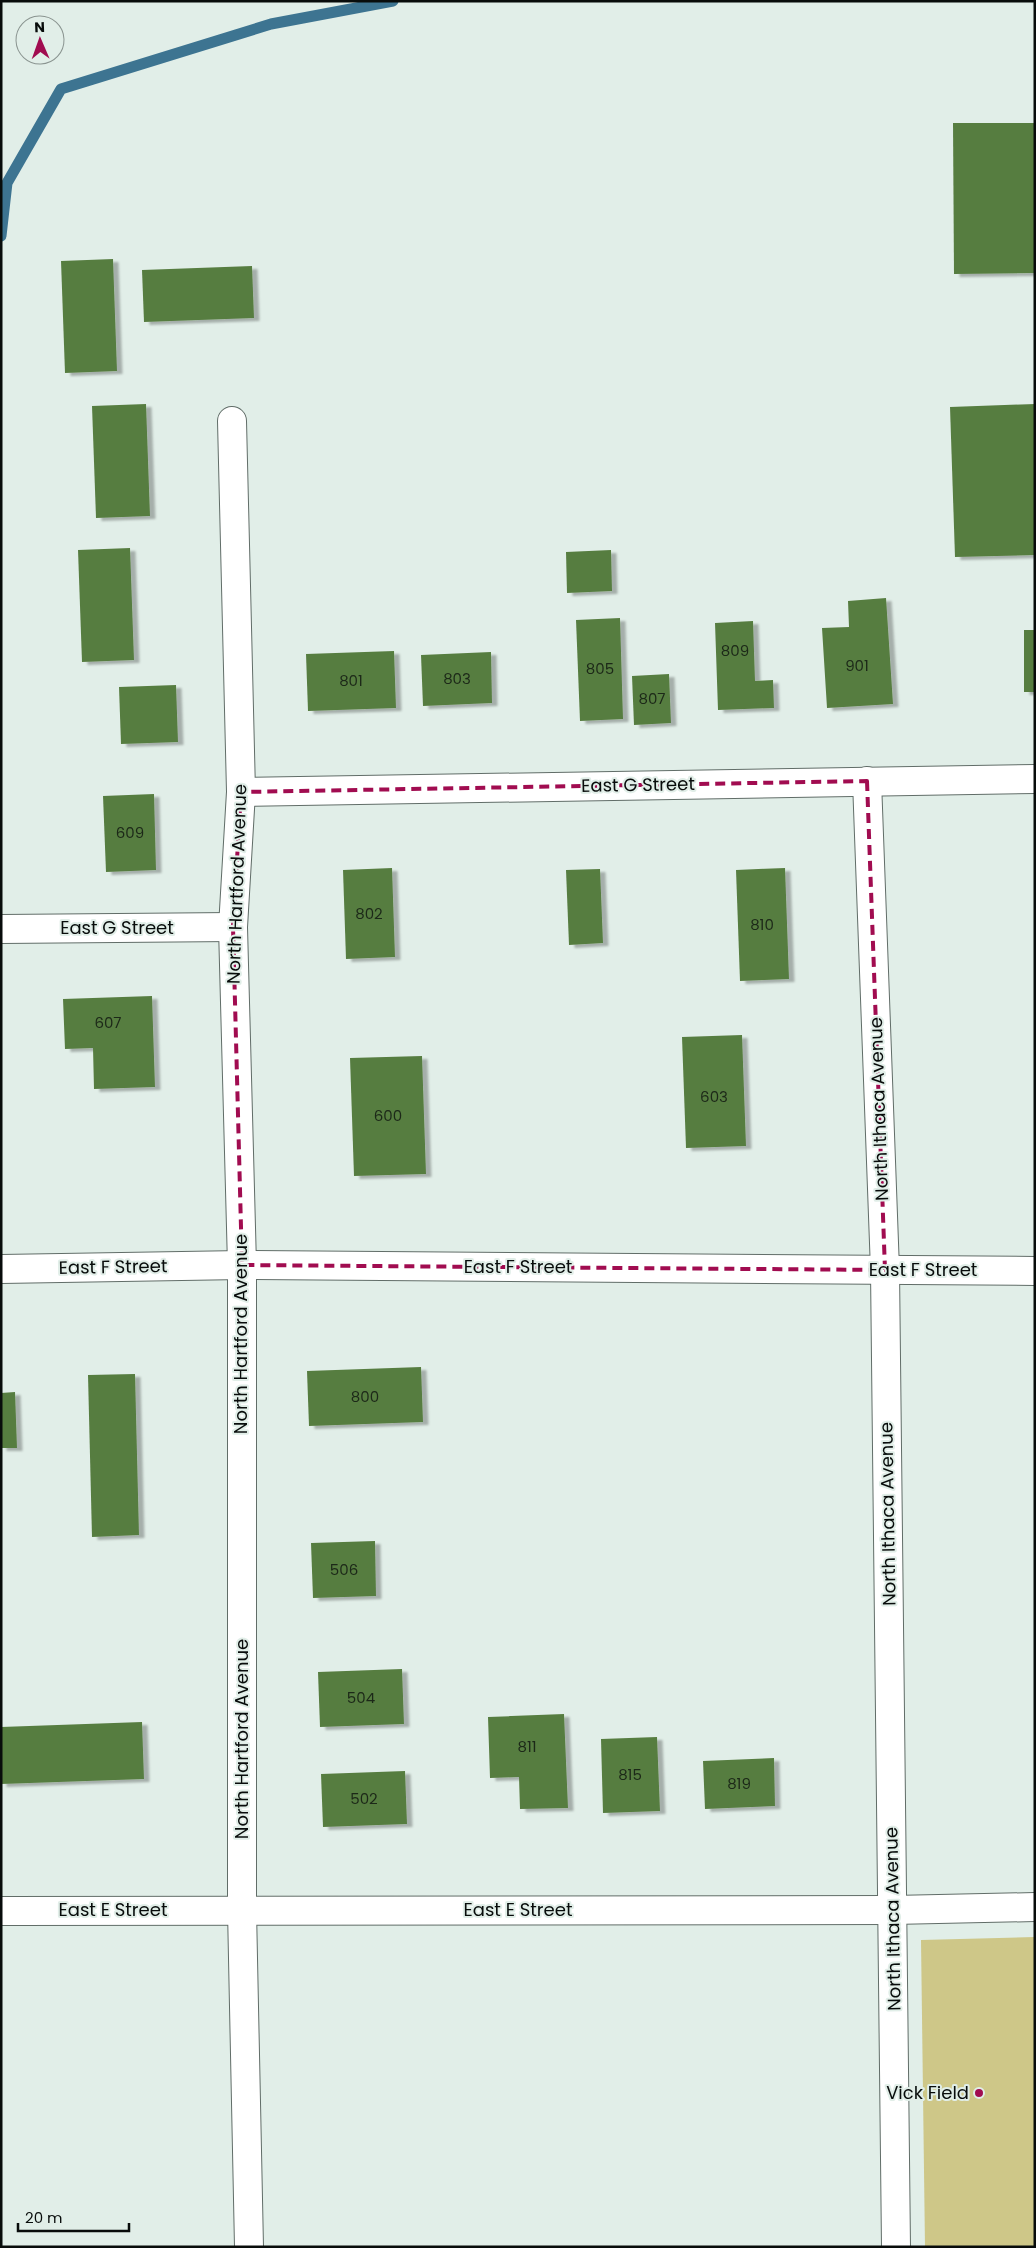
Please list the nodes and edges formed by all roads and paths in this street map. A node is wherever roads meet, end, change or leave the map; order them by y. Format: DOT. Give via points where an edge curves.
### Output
graph roads {
  1 [pos="232,421"];
  2 [pos="1035,779"];
  3 [pos="868,781"];
  4 [pos="241,792"];
  5 [pos="233,927"];
  6 [pos="1,929"];
  7 [pos="242,1265"];
  8 [pos="1,1269"];
  9 [pos="885,1270"];
  10 [pos="1035,1270"];
  11 [pos="1035,1907"];
  12 [pos="242,1910"];
  13 [pos="893,1910"];
  14 [pos="1,1911"];
  15 [pos="249,2247"];
  16 [pos="896,2247"];
  1 -- 4 [label="street, North Hartford Avenue"];
  2 -- 3 [label="street, East G Street"];
  3 -- 4 [label="street, East G Street"];
  3 -- 9 [label="street, North Ithaca Avenue"];
  4 -- 5 [label="street, North Hartford Avenue"];
  5 -- 6 [label="street, East G Street"];
  5 -- 7 [label="street, North Hartford Avenue"];
  7 -- 8 [label="street, East F Street"];
  7 -- 9 [label="street, East F Street"];
  7 -- 12 [label="street, North Hartford Avenue"];
  9 -- 10 [label="street, East F Street"];
  9 -- 13 [label="street, North Ithaca Avenue"];
  11 -- 13 [label="street, East E Street"];
  12 -- 13 [label="street, East E Street"];
  12 -- 14 [label="street, East E Street"];
  12 -- 15 [label="street, North Hartford Avenue"];
  13 -- 16 [label="street, North Ithaca Avenue"];
}
